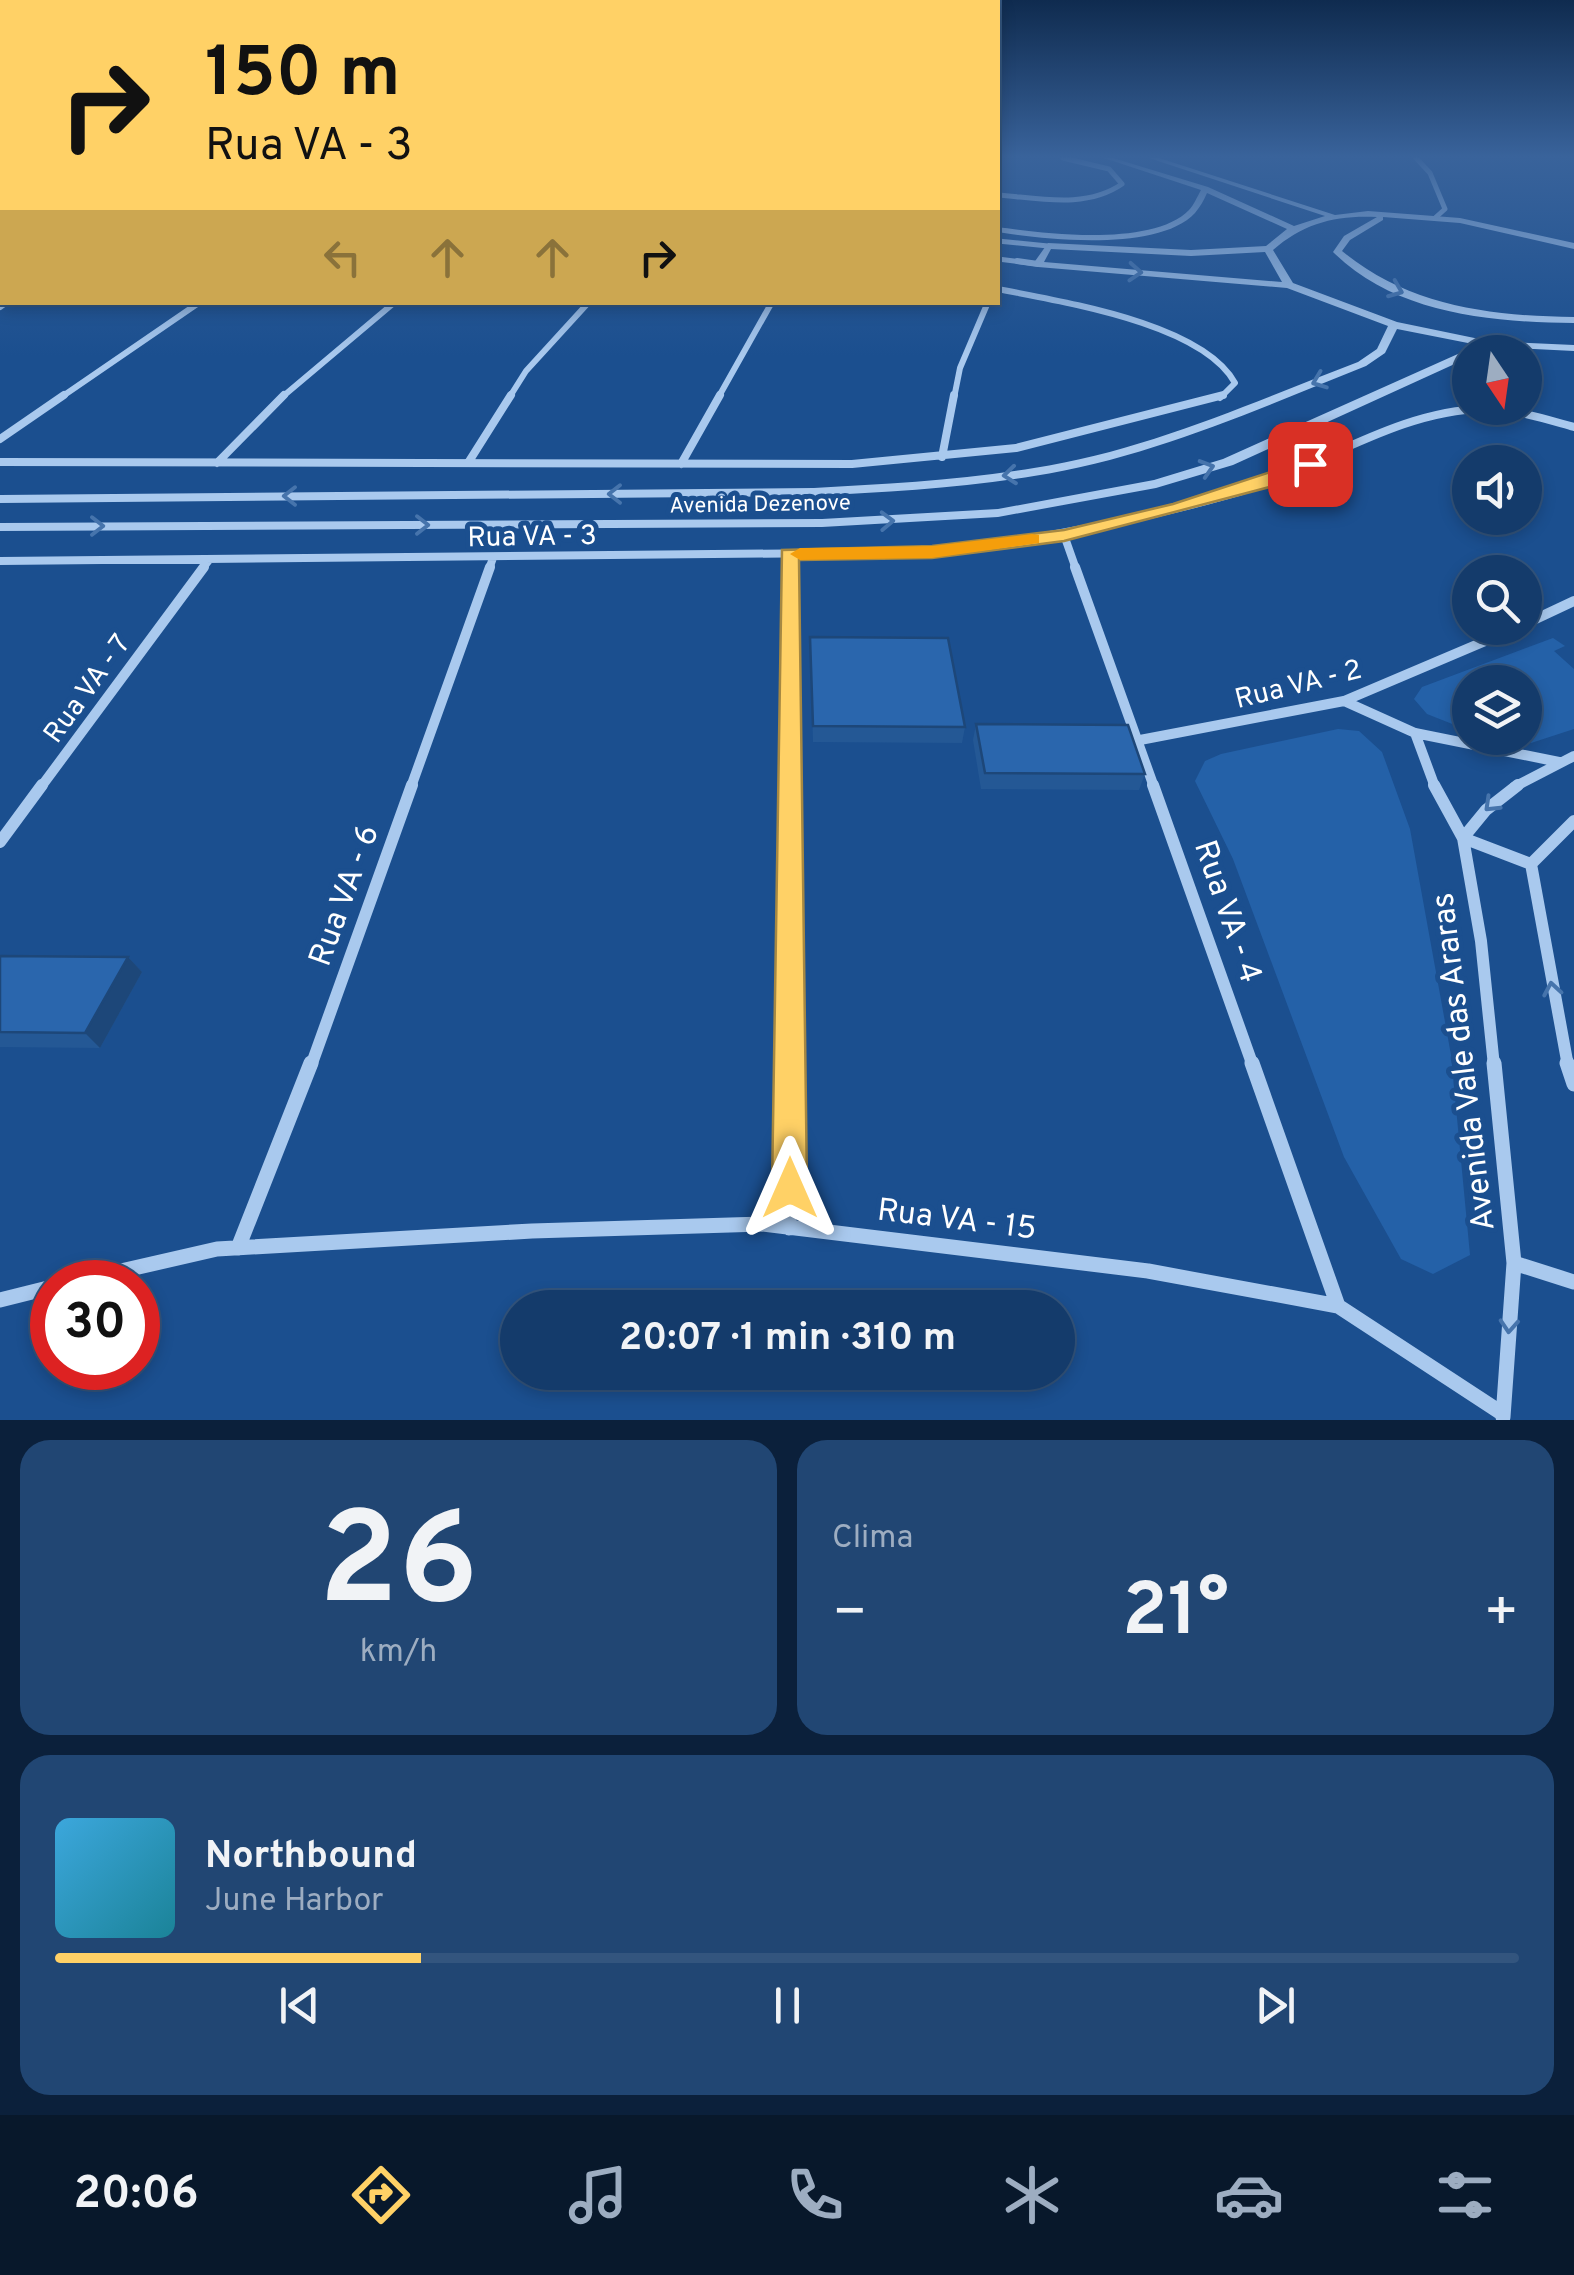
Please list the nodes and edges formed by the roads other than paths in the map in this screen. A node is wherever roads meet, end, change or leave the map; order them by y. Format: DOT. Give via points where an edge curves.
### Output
graph roads {
  1 [pos="1167,224"];
  2 [pos="1284,224"];
  3 [pos="1309,224"];
  4 [pos="1370,224"];
  5 [pos="1482,224"];
  6 [pos="1292,228"];
  7 [pos="1000,230"];
  8 [pos="1000,242"];
  9 [pos="1048,246"];
  10 [pos="1574,246"];
  11 [pos="1268,249"];
  12 [pos="1000,260"];
  13 [pos="1038,264"];
  14 [pos="1289,285"];
  15 [pos="1000,289"];
  16 [pos="196,305"];
  17 [pos="391,305"];
  18 [pos="586,305"];
  19 [pos="770,305"];
  20 [pos="987,305"];
  21 [pos="1574,320"];
  22 [pos="1394,325"];
  23 [pos="1452,337"];
  24 [pos="1542,346"];
  25 [pos="1574,348"];
  26 [pos="1452,361"];
  27 [pos="1574,427"];
  28 [pos="0,438"];
  29 [pos="942,457"];
  30 [pos="0,462"];
  31 [pos="217,463"];
  32 [pos="468,464"];
  33 [pos="681,464"];
  34 [pos="0,499"];
  35 [pos="0,527"];
  36 [pos="1064,535"];
  37 [pos="789,554"];
  38 [pos="494,558"];
  39 [pos="209,560"];
  40 [pos="0,561"];
  41 [pos="1574,601"];
  42 [pos="1542,616"];
  43 [pos="1475,645"];
  44 [pos="1344,700"];
  45 [pos="1416,732"];
  46 [pos="1140,740"];
  47 [pos="1567,759"];
  48 [pos="1574,821"];
  49 [pos="1463,838"];
  50 [pos="0,842"];
  51 [pos="1531,864"];
  52 [pos="1574,1037"];
  53 [pos="1563,1050"];
  54 [pos="1574,1084"];
  55 [pos="790,1228"];
  56 [pos="238,1248"];
  57 [pos="1514,1263"];
  58 [pos="160,1264"];
  59 [pos="1574,1282"];
  60 [pos="30,1292"];
  61 [pos="0,1300"];
  62 [pos="1338,1306"];
  63 [pos="1503,1417"];
  1 -- 7 [label="street" via="1074,237"];
  2 -- 6 [label="street"];
  3 -- 6 [label="street"];
  4 -- 21 [label="street, one-way" via="1337,252 1377,282 1458,309"];
  5 -- 10 [label="street"];
  6 -- 11 [label="street"];
  8 -- 9 [label="street"];
  9 -- 11 [label="street" via="1190,253"];
  9 -- 13 [label="street"];
  11 -- 14 [label="street"];
  12 -- 13 [label="street"];
  13 -- 14 [label="street, one-way"];
  14 -- 22 [label="street"];
  15 -- 29 [label="street" via="1160,332 1223,362 1235,383 1220,398 1016,448"];
  16 -- 28 [label="street"];
  17 -- 31 [label="street" via="292,387"];
  18 -- 32 [label="street" via="526,371"];
  19 -- 33 [label="street" via="744,340"];
  20 -- 29 [label="street" via="960,368"];
  22 -- 23 [label="street"];
  22 -- 34 [label="street, Avenida Dezenove, one-way" via="1381,351 1362,364 1177,436 1036,472 814,492"];
  24 -- 25 [label="street"];
  35 -- 26 [label="street, Avenida Dezenove, one-way" via="822,523 998,513 1156,484 1228,462"];
  27 -- 36 [label="street" via="1506,408 1406,420 1278,479"];
  29 -- 33 [label="street"];
  30 -- 31 [label="street"];
  31 -- 32 [label="street"];
  32 -- 33 [label="street"];
  36 -- 37 [label="street, Rua VA - 3" via="932,552"];
  36 -- 46 [label="street, Rua VA - 4"];
  37 -- 38 [label="street, Rua VA - 3"];
  37 -- 55 [label="street"];
  38 -- 39 [label="street, Rua VA - 3"];
  38 -- 56 [label="street, Rua VA - 6"];
  39 -- 40 [label="street, Rua VA - 3"];
  39 -- 50 [label="street, Rua VA - 7"];
  41 -- 42 [label="street"];
  43 -- 44 [label="street, Rua VA - 2"];
  44 -- 45 [label="street"];
  44 -- 46 [label="street, Rua VA - 2"];
  45 -- 47 [label="street" via="1499,753"];
  45 -- 49 [label="street, Avenida Vale das Araras"];
  46 -- 62 [label="street, Rua VA - 4"];
  47 -- 49 [label="street, one-way" via="1512,786 1483,809"];
  48 -- 51 [label="street"];
  49 -- 51 [label="street"];
  49 -- 57 [label="street, Avenida Vale das Araras" via="1481,941"];
  53 -- 51 [label="street, one-way"];
  52 -- 53 [label="street"];
  53 -- 54 [label="street"];
  55 -- 56 [label="street, Rua VA - 15" via="532,1231"];
  55 -- 62 [label="street, Rua VA - 15" via="1148,1271"];
  56 -- 58 [label="street, Rua VA - 15"];
  57 -- 59 [label="street"];
  57 -- 63 [label="street, Avenida Vale das Araras, one-way"];
  60 -- 61 [label="street"];
  62 -- 63 [label="street, Rua VA - 15"];
}
